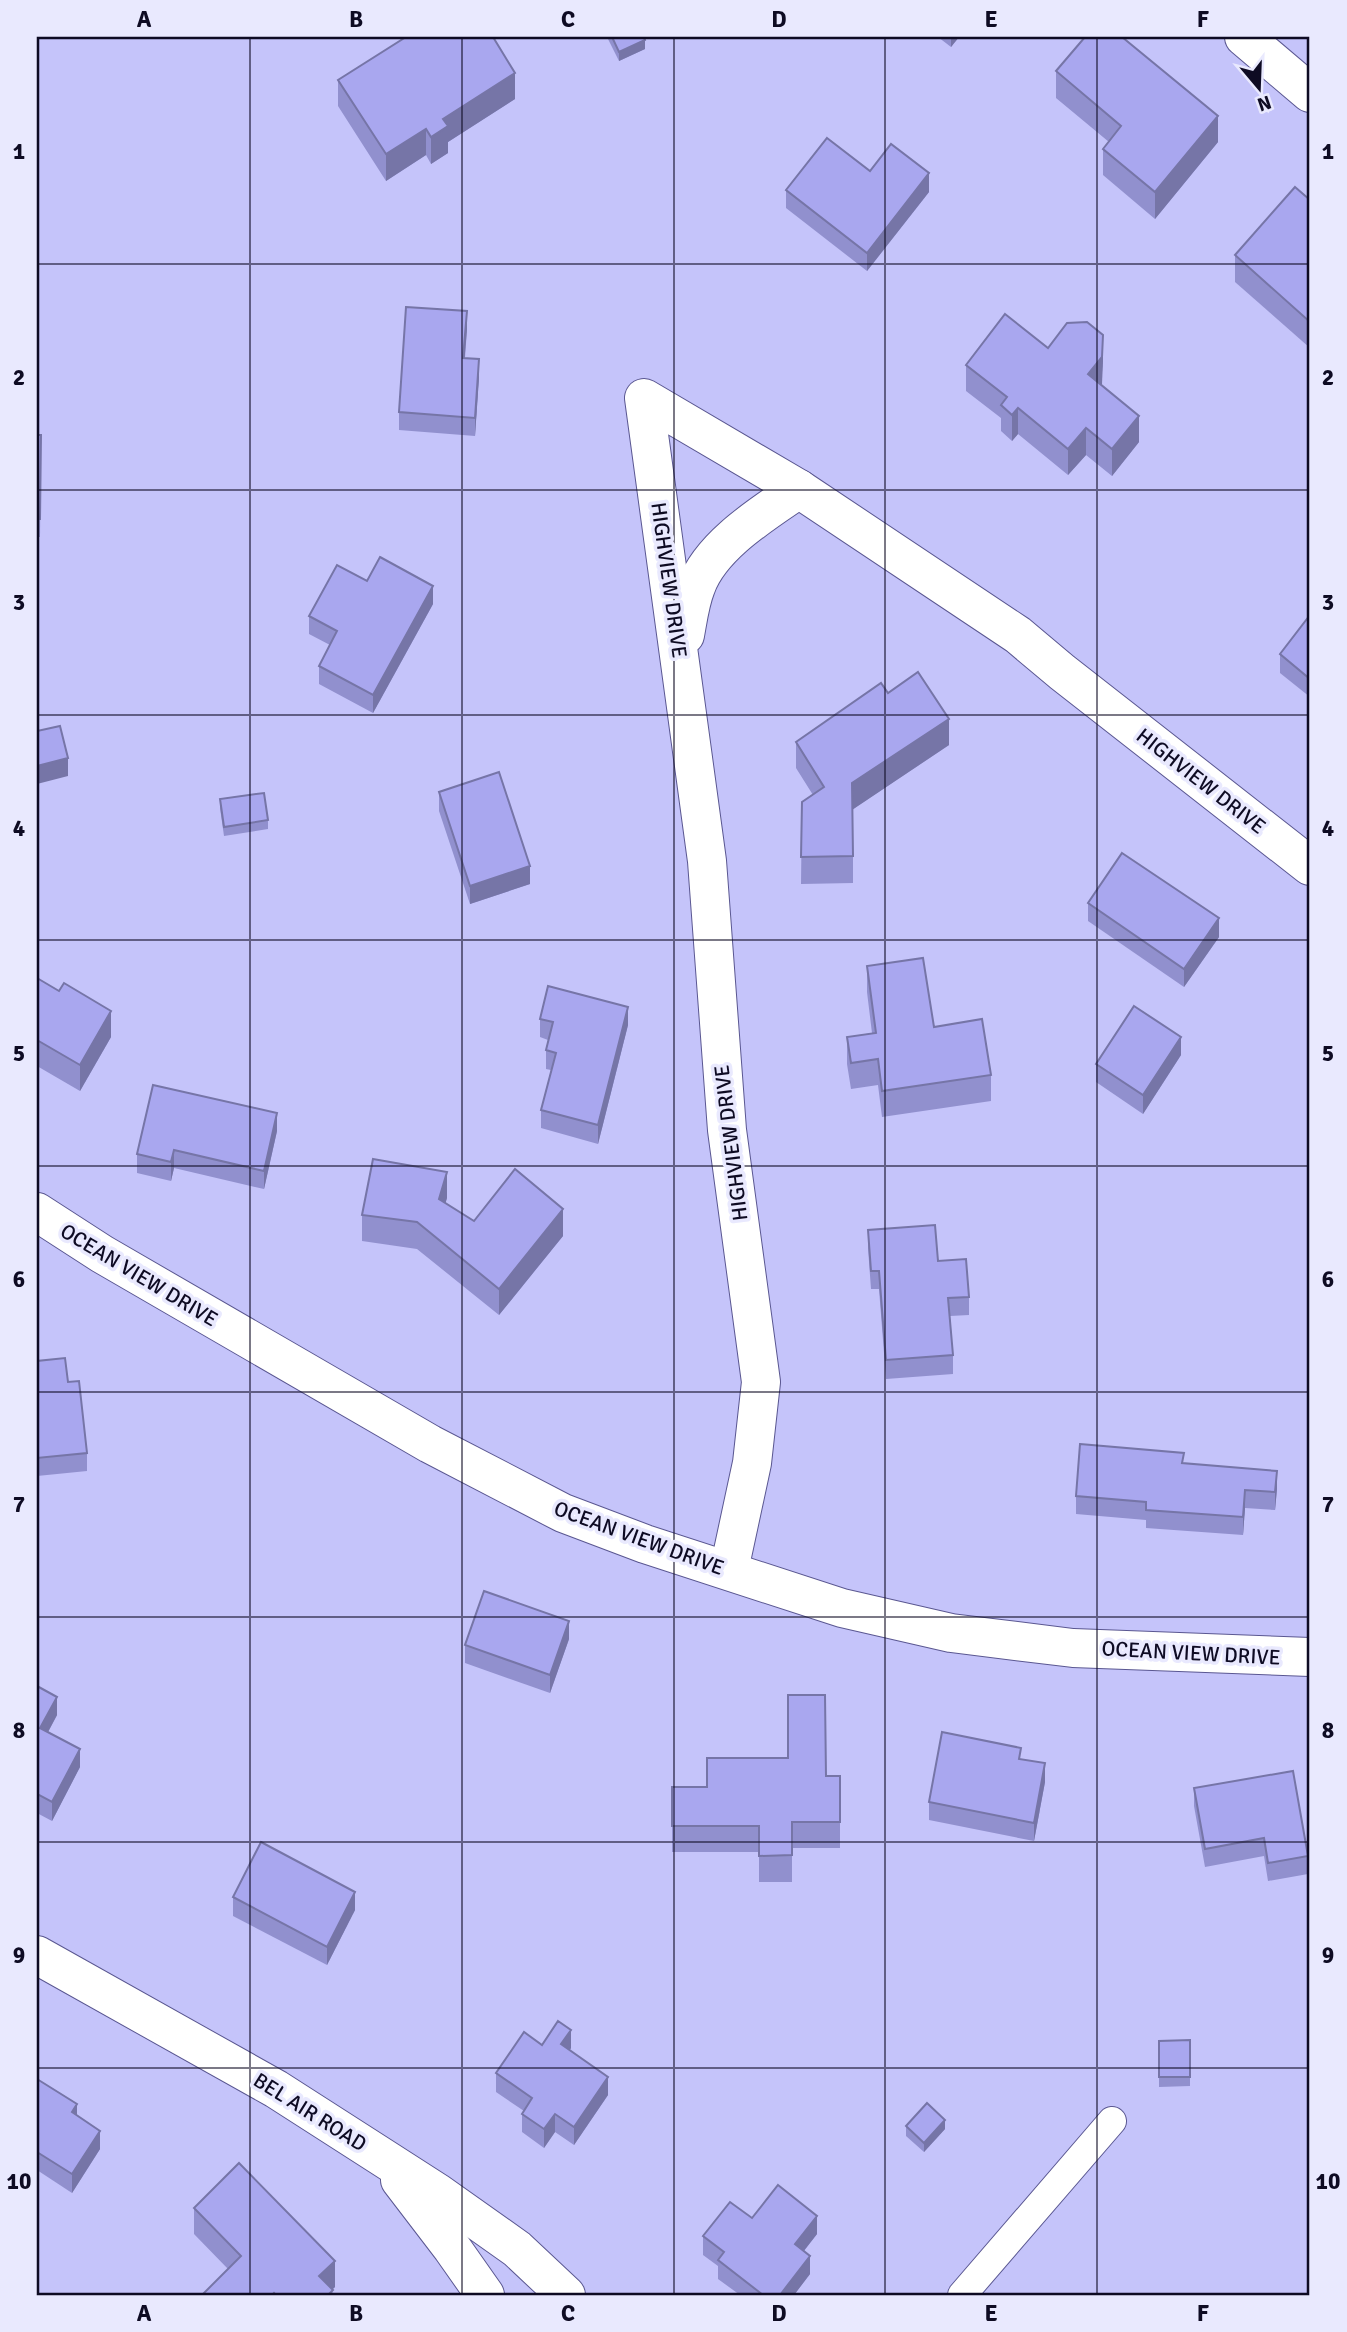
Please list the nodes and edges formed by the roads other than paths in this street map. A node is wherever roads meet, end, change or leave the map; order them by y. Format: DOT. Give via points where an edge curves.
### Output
graph roads {
  1 [pos="1244,37"];
  2 [pos="1310,93"];
  3 [pos="799,489"];
  4 [pos="680,662"];
  5 [pos="1310,866"];
  6 [pos="37,1212"];
  7 [pos="729,1570"];
  8 [pos="1310,1657"];
  9 [pos="37,1955"];
  10 [pos="1112,2121"];
  11 [pos="382,2157"];
  12 [pos="485,2295"];
  13 [pos="566,2295"];
  14 [pos="962,2295"];
  1 -- 2 [label="street"];
  3 -- 4 [label="street" via="736,533 715,556 696,585"];
  3 -- 4 [label="street, HIGHVIEW DRIVE" via="644,398"];
  3 -- 5 [label="street, HIGHVIEW DRIVE" via="1018,635"];
  4 -- 7 [label="street, HIGHVIEW DRIVE" via="707,861 727,1130 761,1382 752,1463"];
  6 -- 7 [label="street, OCEAN VIEW DRIVE" via="430,1444 563,1513"];
  7 -- 8 [label="street, OCEAN VIEW DRIVE" via="842,1608 951,1633 1073,1648"];
  9 -- 11 [label="street, BEL AIR ROAD" via="276,2089"];
  10 -- 14 [label="lane"];
  11 -- 12 [label="street"];
  11 -- 13 [label="street, BEL AIR ROAD" via="517,2249"];
}
